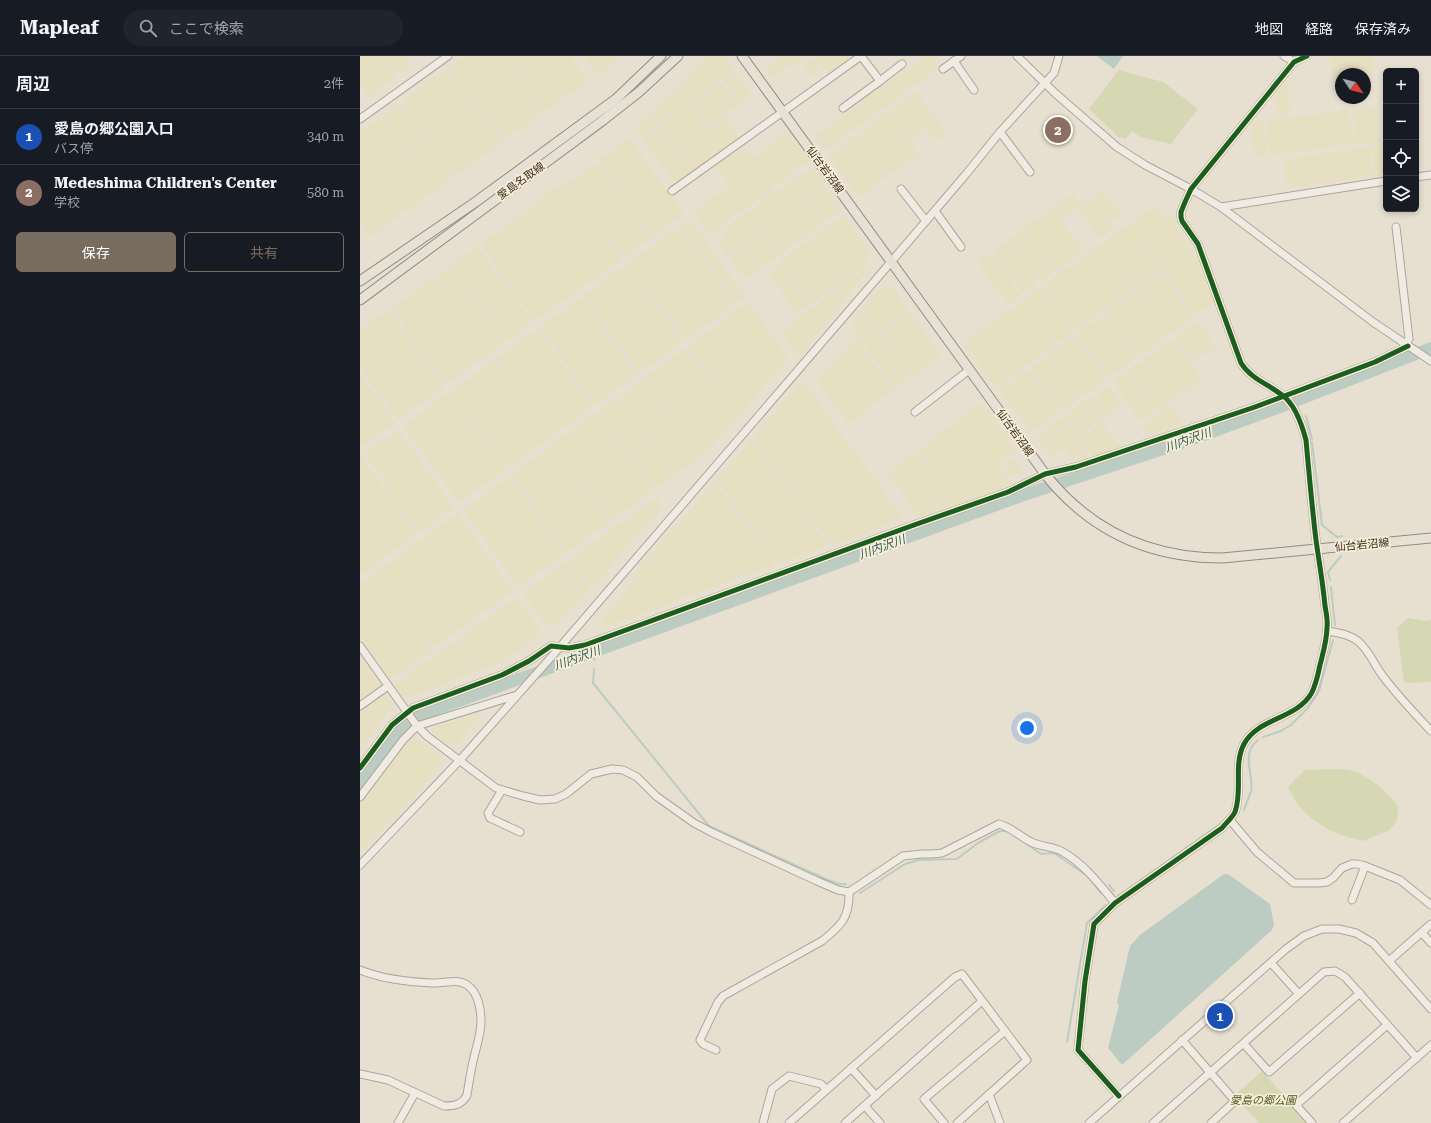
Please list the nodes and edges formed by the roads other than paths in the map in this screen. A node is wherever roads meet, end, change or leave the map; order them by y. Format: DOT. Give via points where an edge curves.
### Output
graph roads {
  1 [pos="448,56"];
  2 [pos="661,56"];
  3 [pos="678,56"];
  4 [pos="742,56"];
  5 [pos="861,56"];
  6 [pos="961,56"];
  7 [pos="1017,56"];
  8 [pos="1058,56"];
  9 [pos="1284,56"];
  10 [pos="1307,56"];
  11 [pos="954,61"];
  12 [pos="1294,62"];
  13 [pos="902,64"];
  14 [pos="943,69"];
  15 [pos="880,81"];
  16 [pos="1045,84"];
  17 [pos="974,90"];
  18 [pos="843,108"];
  19 [pos="783,112"];
  20 [pos="360,119"];
  21 [pos="1000,132"];
  22 [pos="1030,172"];
  23 [pos="1431,175"];
  24 [pos="1419,177"];
  25 [pos="1383,181"];
  26 [pos="901,189"];
  27 [pos="1191,189"];
  28 [pos="672,191"];
  29 [pos="1221,208"];
  30 [pos="935,211"];
  31 [pos="926,221"];
  32 [pos="1396,227"];
  33 [pos="961,248"];
  34 [pos="891,262"];
  35 [pos="360,281"];
  36 [pos="360,300"];
  37 [pos="1409,346"];
  38 [pos="1429,360"];
  39 [pos="969,370"];
  40 [pos="1284,397"];
  41 [pos="915,412"];
  42 [pos="1047,476"];
  43 [pos="1431,538"];
  44 [pos="1318,549"];
  45 [pos="1327,631"];
  46 [pos="360,646"];
  47 [pos="559,646"];
  48 [pos="388,686"];
  49 [pos="517,695"];
  50 [pos="360,706"];
  51 [pos="409,713"];
  52 [pos="417,725"];
  53 [pos="1431,731"];
  54 [pos="460,760"];
  55 [pos="360,768"];
  56 [pos="502,790"];
  57 [pos="360,797"];
  58 [pos="1230,820"];
  59 [pos="520,832"];
  60 [pos="360,865"];
  61 [pos="1365,866"];
  62 [pos="849,892"];
  63 [pos="1352,900"];
  64 [pos="1115,903"];
  65 [pos="1431,906"];
  66 [pos="1431,924"];
  67 [pos="1422,933"];
  68 [pos="1431,943"];
  69 [pos="1389,961"];
  70 [pos="1271,963"];
  71 [pos="360,970"];
  72 [pos="1360,993"];
  73 [pos="1299,994"];
  74 [pos="982,1001"];
  75 [pos="1431,1009"];
  76 [pos="1388,1025"];
  77 [pos="1005,1031"];
  78 [pos="1182,1040"];
  79 [pos="1244,1044"];
  80 [pos="1431,1045"];
  81 [pos="716,1050"];
  82 [pos="1417,1058"];
  83 [pos="851,1068"];
  84 [pos="1210,1072"];
  85 [pos="360,1074"];
  86 [pos="826,1090"];
  87 [pos="415,1093"];
  88 [pos="990,1094"];
  89 [pos="876,1096"];
  90 [pos="1119,1096"];
  91 [pos="866,1106"];
  92 [pos="398,1123"];
  93 [pos="763,1123"];
  94 [pos="789,1123"];
  95 [pos="845,1123"];
  96 [pos="880,1123"];
  97 [pos="944,1123"];
  98 [pos="957,1123"];
  99 [pos="1000,1123"];
  100 [pos="1089,1123"];
  101 [pos="1153,1123"];
  102 [pos="1211,1123"];
  103 [pos="1312,1123"];
  104 [pos="1343,1123"];
  1 -- 20 [label="street"];
  2 -- 35 [label="main road, 愛島名取線" via="610,104 477,201"];
  3 -- 36 [label="main road, 愛島名取線" via="639,92 602,121"];
  4 -- 19 [label="main road, 仙台岩沼線"];
  5 -- 15 [label="street"];
  5 -- 19 [label="street"];
  6 -- 11 [label="street"];
  7 -- 16 [label="street"];
  8 -- 16 [label="street" via="1054,73"];
  9 -- 12 [label="street"];
  10 -- 12 [label="street"];
  11 -- 14 [label="street"];
  11 -- 17 [label="street"];
  12 -- 27 [label="street"];
  13 -- 15 [label="street"];
  15 -- 18 [label="street"];
  16 -- 21 [label="street"];
  16 -- 27 [label="street" via="1117,147"];
  19 -- 28 [label="street"];
  19 -- 34 [label="main road, 仙台岩沼線"];
  21 -- 22 [label="street"];
  21 -- 30 [label="street"];
  23 -- 24 [label="street"];
  25 -- 29 [label="street"];
  26 -- 31 [label="street"];
  27 -- 29 [label="street"];
  27 -- 40 [label="street" via="1181,217 1198,244 1241,363 1252,376"];
  29 -- 37 [label="street"];
  30 -- 31 [label="street"];
  30 -- 33 [label="street"];
  31 -- 34 [label="street"];
  32 -- 37 [label="street"];
  34 -- 39 [label="main road, 仙台岩沼線"];
  34 -- 47 [label="street"];
  37 -- 38 [label="street"];
  37 -- 40 [label="street"];
  39 -- 41 [label="street"];
  39 -- 42 [label="main road, 仙台岩沼線"];
  40 -- 42 [label="street"];
  40 -- 44 [label="street" via="1301,422 1306,440"];
  42 -- 44 [label="main road, 仙台岩沼線" via="1060,491 1101,526 1134,543 1166,553 1222,558"];
  42 -- 47 [label="street" via="585,645 570,648"];
  43 -- 44 [label="main road, 仙台岩沼線"];
  44 -- 45 [label="street"];
  45 -- 53 [label="street" via="1346,634 1365,648 1394,690"];
  45 -- 58 [label="street" via="1315,684 1307,699 1298,708 1266,724 1245,742 1239,764 1238,797 1235,812"];
  46 -- 48 [label="street"];
  47 -- 49 [label="street"];
  47 -- 51 [label="street" via="551,646 509,671 413,708"];
  48 -- 50 [label="street"];
  48 -- 51 [label="street"];
  49 -- 52 [label="street"];
  49 -- 54 [label="street"];
  51 -- 52 [label="street"];
  51 -- 55 [label="street" via="392,725"];
  52 -- 54 [label="street" via="427,736"];
  52 -- 57 [label="street"];
  54 -- 56 [label="street"];
  54 -- 60 [label="street"];
  56 -- 59 [label="street" via="488,813 490,818"];
  56 -- 62 [label="street" via="523,796 555,799 566,794 591,774 612,769 623,770 637,777 656,796 694,823 817,881"];
  58 -- 61 [label="street" via="1257,852 1294,883 1326,882 1346,866"];
  58 -- 64 [label="street"];
  61 -- 63 [label="street"];
  61 -- 65 [label="street" via="1400,880"];
  62 -- 64 [label="street" via="903,856 942,853 999,824 1010,828 1030,842 1062,852 1074,860 1099,883"];
  62 -- 81 [label="street" via="848,912 831,934 723,996 700,1040"];
  64 -- 90 [label="street" via="1094,924 1078,1050"];
  66 -- 67 [label="street"];
  67 -- 68 [label="street"];
  67 -- 69 [label="street"];
  69 -- 70 [label="street" via="1373,943 1356,933 1322,929 1304,936"];
  69 -- 75 [label="street"];
  70 -- 73 [label="street"];
  70 -- 78 [label="street"];
  71 -- 87 [label="street" via="394,979 433,983 460,982 475,992 480,1009 480,1032 464,1101 444,1106"];
  72 -- 73 [label="street" via="1345,977 1329,971 1324,972"];
  72 -- 76 [label="street"];
  72 -- 79 [label="street" via="1269,1072"];
  73 -- 79 [label="street"];
  74 -- 77 [label="street"];
  74 -- 83 [label="street" via="962,974 955,976"];
  74 -- 89 [label="street"];
  76 -- 82 [label="street"];
  76 -- 103 [label="street" via="1296,1105"];
  77 -- 88 [label="street" via="1027,1060"];
  77 -- 97 [label="street" via="924,1099"];
  78 -- 84 [label="street"];
  78 -- 90 [label="street"];
  79 -- 84 [label="street"];
  80 -- 82 [label="street"];
  82 -- 104 [label="street"];
  83 -- 86 [label="street"];
  83 -- 89 [label="street"];
  84 -- 101 [label="street"];
  84 -- 102 [label="street" via="1236,1101"];
  85 -- 87 [label="street" via="388,1080"];
  86 -- 93 [label="street" via="821,1084 789,1076 772,1090"];
  86 -- 94 [label="street"];
  87 -- 92 [label="street"];
  88 -- 98 [label="street"];
  88 -- 99 [label="street"];
  89 -- 91 [label="street"];
  90 -- 100 [label="street"];
  91 -- 95 [label="street"];
  91 -- 96 [label="street"];
}
